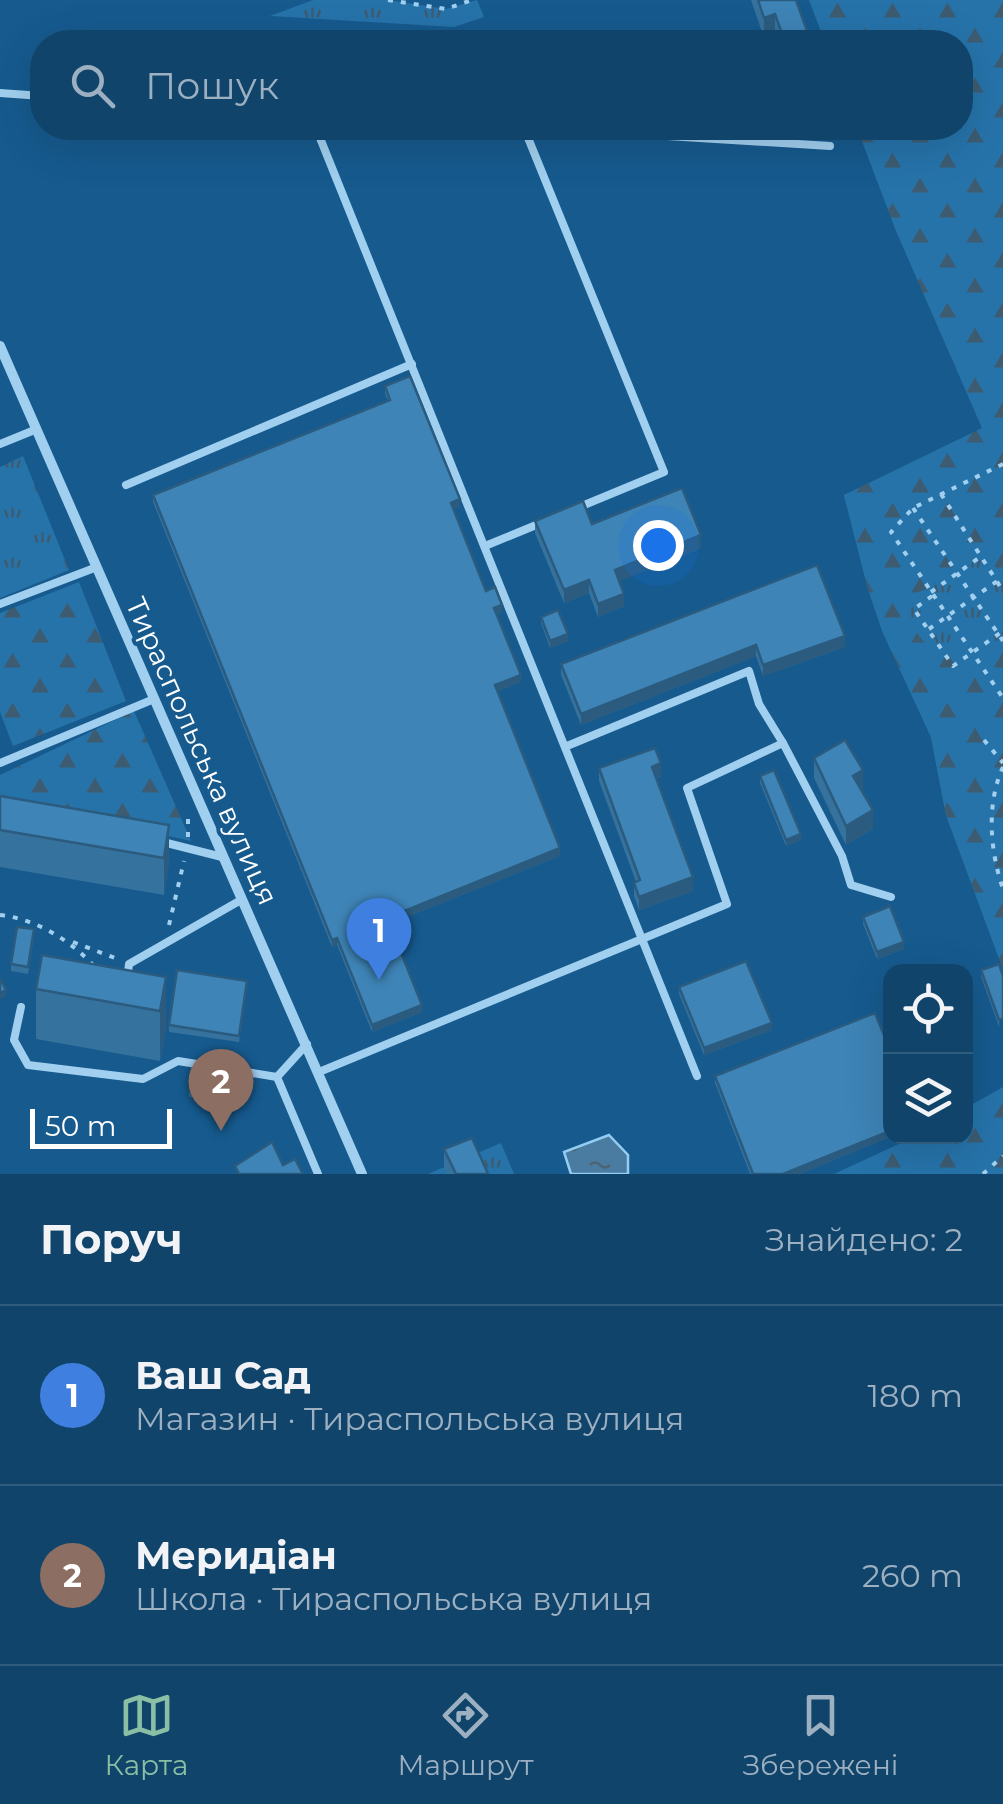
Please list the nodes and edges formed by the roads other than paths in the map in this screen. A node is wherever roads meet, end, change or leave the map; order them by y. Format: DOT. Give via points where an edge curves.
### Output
graph roads {
  1 [pos="0,93"];
  2 [pos="30,95"];
  3 [pos="321,140"];
  4 [pos="529,140"];
  5 [pos="732,140"];
  6 [pos="830,146"];
  7 [pos="0,346"];
  8 [pos="412,364"];
  9 [pos="37,428"];
  10 [pos="0,444"];
  11 [pos="126,485"];
  12 [pos="574,509"];
  13 [pos="556,516"];
  14 [pos="485,546"];
  15 [pos="97,567"];
  16 [pos="0,604"];
  17 [pos="154,699"];
  18 [pos="783,743"];
  19 [pos="567,746"];
  20 [pos="0,763"];
  21 [pos="150,839"];
  22 [pos="222,856"];
  23 [pos="891,897"];
  24 [pos="242,900"];
  25 [pos="643,938"];
  26 [pos="124,997"];
  27 [pos="21,1006"];
  28 [pos="307,1044"];
  29 [pos="319,1072"];
  30 [pos="697,1076"];
  31 [pos="277,1077"];
  32 [pos="318,1174"];
  33 [pos="362,1174"];
  1 -- 2 [label="lane"];
  3 -- 8 [label="lane"];
  4 -- 12 [label="lane" via="664,472"];
  5 -- 6 [label="lane"];
  7 -- 9 [label="street, Тираспольська вулиця"];
  8 -- 11 [label="lane"];
  8 -- 14 [label="lane"];
  9 -- 10 [label="lane"];
  9 -- 15 [label="street, Тираспольська вулиця"];
  13 -- 14 [label="lane"];
  14 -- 19 [label="lane"];
  15 -- 16 [label="lane"];
  15 -- 17 [label="street, Тираспольська вулиця"];
  17 -- 20 [label="lane"];
  17 -- 22 [label="street, Тираспольська вулиця"];
  18 -- 19 [label="lane" via="759,704 749,671"];
  18 -- 23 [label="lane" via="851,885"];
  18 -- 25 [label="lane" via="687,788 727,904"];
  19 -- 25 [label="lane"];
  21 -- 22 [label="lane"];
  22 -- 24 [label="street, Тираспольська вулиця"];
  24 -- 26 [label="lane" via="129,964"];
  24 -- 28 [label="street, Тираспольська вулиця"];
  25 -- 29 [label="lane"];
  25 -- 30 [label="lane"];
  27 -- 31 [label="lane" via="14,1040 28,1065 144,1080 178,1061"];
  28 -- 29 [label="street, Тираспольська вулиця"];
  28 -- 31 [label="lane"];
  29 -- 33 [label="street, Тираспольська вулиця"];
  31 -- 32 [label="lane"];
}
